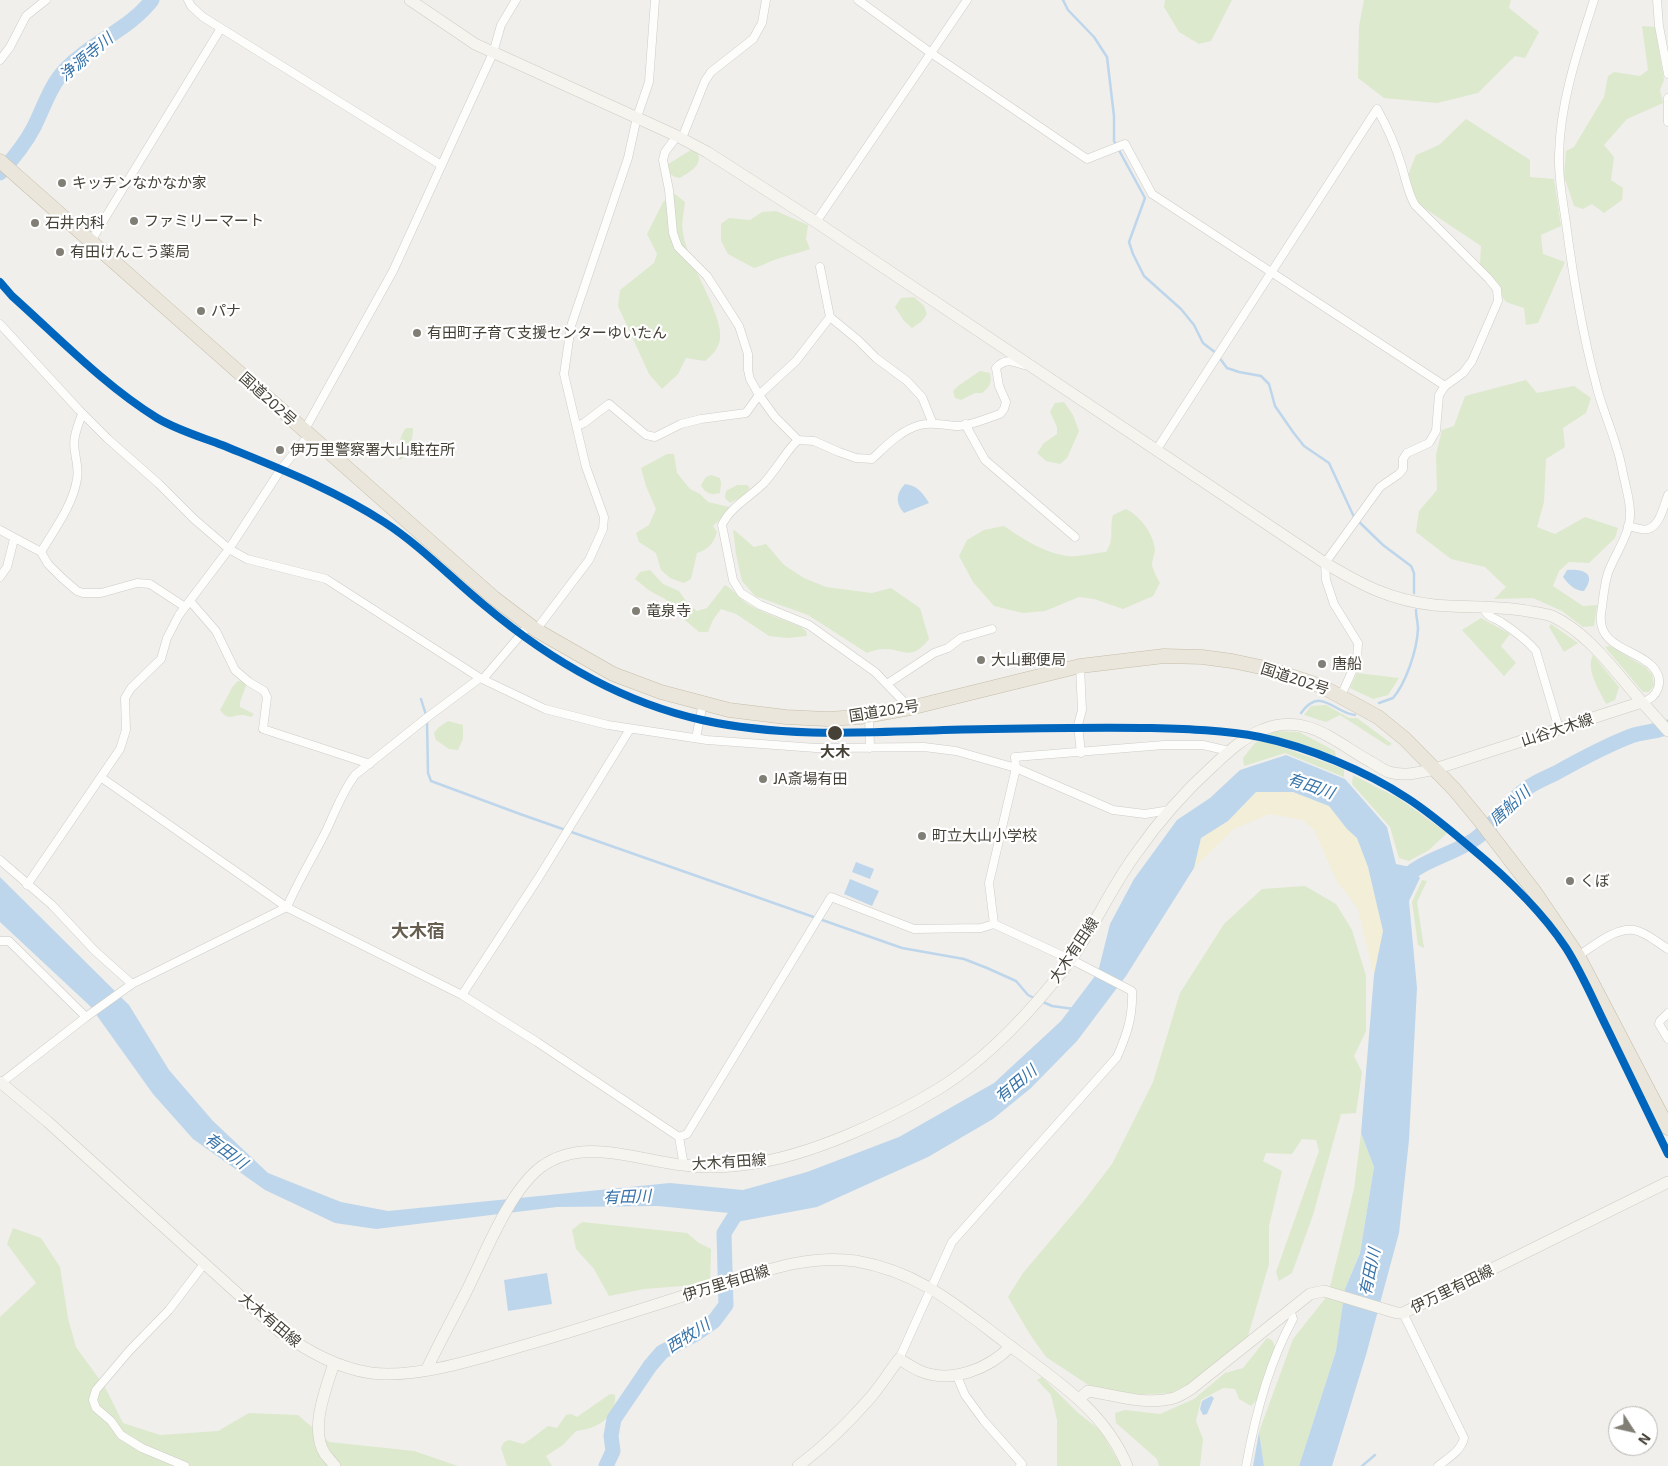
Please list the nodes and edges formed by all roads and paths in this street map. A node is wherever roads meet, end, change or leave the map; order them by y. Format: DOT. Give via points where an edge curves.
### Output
graph roads {
  1 [pos="46,0"];
  2 [pos="188,0"];
  3 [pos="410,0"];
  4 [pos="516,0"];
  5 [pos="655,0"];
  6 [pos="766,0"];
  7 [pos="858,0"];
  8 [pos="967,0"];
  9 [pos="1594,0"];
  10 [pos="1657,0"];
  11 [pos="221,28"];
  12 [pos="493,53"];
  13 [pos="931,53"];
  14 [pos="0,60"];
  15 [pos="1668,74"];
  16 [pos="1668,98"];
  17 [pos="637,117"];
  18 [pos="1668,122"];
  19 [pos="679,137"];
  20 [pos="0,161"];
  21 [pos="441,165"];
  22 [pos="816,222"];
  23 [pos="91,241"];
  24 [pos="820,267"];
  25 [pos="1271,272"];
  26 [pos="830,317"];
  27 [pos="0,324"];
  28 [pos="1044,373"];
  29 [pos="1445,386"];
  30 [pos="759,395"];
  31 [pos="82,414"];
  32 [pos="933,424"];
  33 [pos="965,424"];
  34 [pos="576,426"];
  35 [pos="306,433"];
  36 [pos="798,440"];
  37 [pos="1157,449"];
  38 [pos="1668,495"];
  39 [pos="1628,526"];
  40 [pos="0,530"];
  41 [pos="1075,537"];
  42 [pos="14,539"];
  43 [pos="229,549"];
  44 [pos="41,552"];
  45 [pos="1325,562"];
  46 [pos="0,577"];
  47 [pos="188,604"];
  48 [pos="1483,607"];
  49 [pos="532,628"];
  50 [pos="992,629"];
  51 [pos="1080,666"];
  52 [pos="482,678"];
  53 [pos="887,684"];
  54 [pos="1342,696"];
  55 [pos="1642,702"];
  56 [pos="703,703"];
  57 [pos="910,708"];
  58 [pos="869,715"];
  59 [pos="630,729"];
  60 [pos="1559,729"];
  61 [pos="1668,731"];
  62 [pos="696,738"];
  63 [pos="870,748"];
  64 [pos="1229,752"];
  65 [pos="1081,753"];
  66 [pos="370,764"];
  67 [pos="1016,768"];
  68 [pos="1434,769"];
  69 [pos="102,778"];
  70 [pos="1170,810"];
  71 [pos="0,860"];
  72 [pos="27,885"];
  73 [pos="287,907"];
  74 [pos="994,924"];
  75 [pos="0,941"];
  76 [pos="1668,949"];
  77 [pos="1578,956"];
  78 [pos="1076,962"];
  79 [pos="130,986"];
  80 [pos="462,995"];
  81 [pos="1668,1013"];
  82 [pos="86,1017"];
  83 [pos="1668,1039"];
  84 [pos="1,1083"];
  85 [pos="1668,1128"];
  86 [pos="679,1136"];
  87 [pos="684,1166"];
  88 [pos="1668,1182"];
  89 [pos="204,1264"];
  90 [pos="931,1288"];
  91 [pos="1290,1310"];
  92 [pos="1403,1313"];
  93 [pos="1010,1346"];
  94 [pos="899,1359"];
  95 [pos="334,1363"];
  96 [pos="427,1369"];
  97 [pos="956,1374"];
  98 [pos="1080,1398"];
  99 [pos="185,1466"];
  100 [pos="335,1466"];
  101 [pos="798,1466"];
  102 [pos="1020,1466"];
  103 [pos="1127,1466"];
  104 [pos="1246,1466"];
  105 [pos="1438,1466"];
  1 -- 14 [label="street" via="26,16"];
  2 -- 11 [label="street" via="203,17"];
  3 -- 12 [label="main road"];
  4 -- 12 [label="street" via="500,24"];
  5 -- 17 [label="street" via="649,82"];
  6 -- 19 [label="street" via="762,23 753,39 711,72"];
  7 -- 13 [label="street"];
  8 -- 13 [label="street"];
  9 -- 39 [label="street" via="1571,76 1559,155 1560,180 1570,253 1596,386 1618,449 1629,502"];
  10 -- 15 [label="street"];
  11 -- 21 [label="street"];
  11 -- 23 [label="street"];
  12 -- 17 [label="main road"];
  12 -- 21 [label="street"];
  13 -- 22 [label="street"];
  13 -- 25 [label="street" via="1087,159 1125,144 1152,194"];
  16 -- 18 [label="street"];
  17 -- 19 [label="main road"];
  17 -- 34 [label="street" via="628,158 571,326 564,374"];
  19 -- 22 [label="main road"];
  19 -- 30 [label="street" via="665,152 663,160 672,233 678,247 707,276 739,326 748,354 750,379"];
  20 -- 23 [label="highway, 国道202号"];
  21 -- 35 [label="street" via="393,271"];
  22 -- 28 [label="main road"];
  23 -- 35 [label="highway, 国道202号"];
  24 -- 26 [label="street"];
  25 -- 29 [label="street"];
  25 -- 29 [label="street" via="1377,109 1390,132 1414,205 1488,278 1496,290 1498,301 1472,361 1463,373"];
  25 -- 37 [label="street"];
  26 -- 30 [label="street" via="796,361"];
  26 -- 32 [label="street" via="907,381 922,397"];
  27 -- 31 [label="street"];
  28 -- 33 [label="street" via="1010,360 1002,362 996,368 1006,402 1004,408 1000,414"];
  28 -- 37 [label="main road"];
  29 -- 45 [label="street" via="1439,395 1436,431 1429,443 1407,453 1399,474 1380,488"];
  30 -- 34 [label="street" via="746,413 681,424 655,437 646,435 609,404"];
  30 -- 36 [label="street"];
  31 -- 43 [label="street"];
  31 -- 44 [label="street" via="74,438 77,480 69,504"];
  32 -- 33 [label="street"];
  32 -- 36 [label="street" via="910,428 872,459 856,458 814,440"];
  33 -- 41 [label="street" via="985,460"];
  34 -- 49 [label="street" via="604,518 603,529 589,560"];
  35 -- 43 [label="street"];
  35 -- 49 [label="highway, 国道202号"];
  36 -- 53 [label="street" via="765,482 725,518 722,525 733,580 741,593 760,606 809,625 876,672"];
  37 -- 45 [label="main road"];
  38 -- 39 [label="street" via="1654,526 1645,530"];
  39 -- 55 [label="street" via="1607,575 1601,617 1611,641 1646,661 1658,675 1659,690"];
  40 -- 42 [label="street"];
  42 -- 44 [label="street"];
  42 -- 46 [label="street" via="7,567"];
  43 -- 47 [label="street"];
  43 -- 52 [label="street" via="247,559 326,579"];
  44 -- 47 [label="street" via="53,569 77,591 101,594 137,583 150,584"];
  45 -- 48 [label="main road" via="1361,584 1406,601"];
  45 -- 54 [label="street" via="1326,580 1334,604 1358,643 1357,660"];
  47 -- 66 [label="street" via="216,632 235,670 264,691 267,697 263,729"];
  47 -- 69 [label="street" via="167,638 161,660 131,688 125,698 126,730 120,749"];
  48 -- 55 [label="main road" via="1518,609 1558,620 1588,641"];
  48 -- 60 [label="street" via="1487,616 1501,622 1536,651"];
  49 -- 52 [label="street"];
  49 -- 56 [label="highway, 国道202号" via="613,674"];
  50 -- 53 [label="street" via="961,638"];
  51 -- 54 [label="highway, 国道202号" via="1164,656 1232,661 1270,669"];
  51 -- 57 [label="highway, 国道202号"];
  51 -- 65 [label="street" via="1082,710 1078,725"];
  52 -- 59 [label="street" via="546,709"];
  52 -- 66 [label="street"];
  53 -- 57 [label="street"];
  54 -- 68 [label="highway, 国道202号" via="1405,739"];
  55 -- 60 [label="main road, 山谷大木線"];
  55 -- 61 [label="main road"];
  56 -- 58 [label="highway, 国道202号" via="729,710 786,717 827,719"];
  56 -- 62 [label="street"];
  57 -- 58 [label="highway, 国道202号"];
  58 -- 63 [label="street"];
  59 -- 62 [label="street"];
  59 -- 80 [label="street"];
  60 -- 68 [label="main road, 山谷大木線"];
  62 -- 63 [label="street" via="816,748"];
  63 -- 67 [label="street" via="924,747 956,751"];
  64 -- 65 [label="street" via="1203,745"];
  64 -- 68 [label="main road, 大木有田線" via="1261,730 1281,724 1299,725 1322,731 1388,772 1408,774"];
  64 -- 70 [label="main road, 大木有田線" via="1192,784"];
  65 -- 67 [label="street" via="1015,757"];
  66 -- 73 [label="street" via="346,787"];
  67 -- 70 [label="street" via="1114,810 1145,814"];
  67 -- 74 [label="street" via="989,883"];
  68 -- 77 [label="highway, 国道202号" via="1478,818 1534,891"];
  69 -- 72 [label="street"];
  69 -- 73 [label="street"];
  70 -- 78 [label="main road, 大木有田線" via="1134,856"];
  71 -- 72 [label="street"];
  72 -- 79 [label="street" via="52,906"];
  73 -- 79 [label="street"];
  73 -- 80 [label="street"];
  74 -- 78 [label="street"];
  74 -- 86 [label="street" via="981,928 914,929 831,897 686,1134"];
  75 -- 82 [label="street" via="9,941"];
  76 -- 77 [label="street" via="1633,930 1611,935"];
  77 -- 85 [label="highway, 国道202号"];
  78 -- 87 [label="main road, 大木有田線" via="994,1046 942,1086 910,1105 856,1131 789,1157 749,1164"];
  78 -- 90 [label="street" via="1132,991 1127,1034 1117,1057 952,1242"];
  79 -- 82 [label="street"];
  80 -- 86 [label="street"];
  81 -- 83 [label="street" via="1659,1024"];
  82 -- 84 [label="street"];
  84 -- 89 [label="main road, 大木有田線"];
  86 -- 87 [label="street"];
  87 -- 96 [label="main road, 大木有田線" via="600,1152 575,1152 556,1157 539,1169 522,1186 494,1235"];
  88 -- 92 [label="main road, 伊万里有田線"];
  89 -- 95 [label="main road, 大木有田線" via="280,1332"];
  89 -- 99 [label="street" via="169,1310 96,1390 93,1400 96,1408 112,1421 121,1434 142,1448"];
  90 -- 93 [label="main road, 伊万里有田線"];
  90 -- 94 [label="street"];
  90 -- 96 [label="main road, 伊万里有田線" via="911,1277 875,1265 816,1260 738,1279 471,1361"];
  91 -- 92 [label="main road, 伊万里有田線" via="1310,1294 1324,1291"];
  91 -- 98 [label="main road, 伊万里有田線" via="1191,1389 1174,1398 1125,1398 1088,1391"];
  91 -- 104 [label="street" via="1293,1318 1274,1358 1252,1430"];
  92 -- 105 [label="street" via="1464,1438 1456,1452"];
  93 -- 97 [label="main road" via="988,1365"];
  93 -- 98 [label="main road, 伊万里有田線"];
  94 -- 97 [label="main road" via="920,1371 938,1376"];
  94 -- 101 [label="main road" via="848,1423"];
  95 -- 96 [label="main road, 大木有田線" via="369,1372 398,1374"];
  95 -- 100 [label="main road" via="318,1433 325,1454"];
  97 -- 102 [label="street" via="965,1395 1022,1464"];
  98 -- 103 [label="main road, 伊万里有田線" via="1117,1444"];
}
